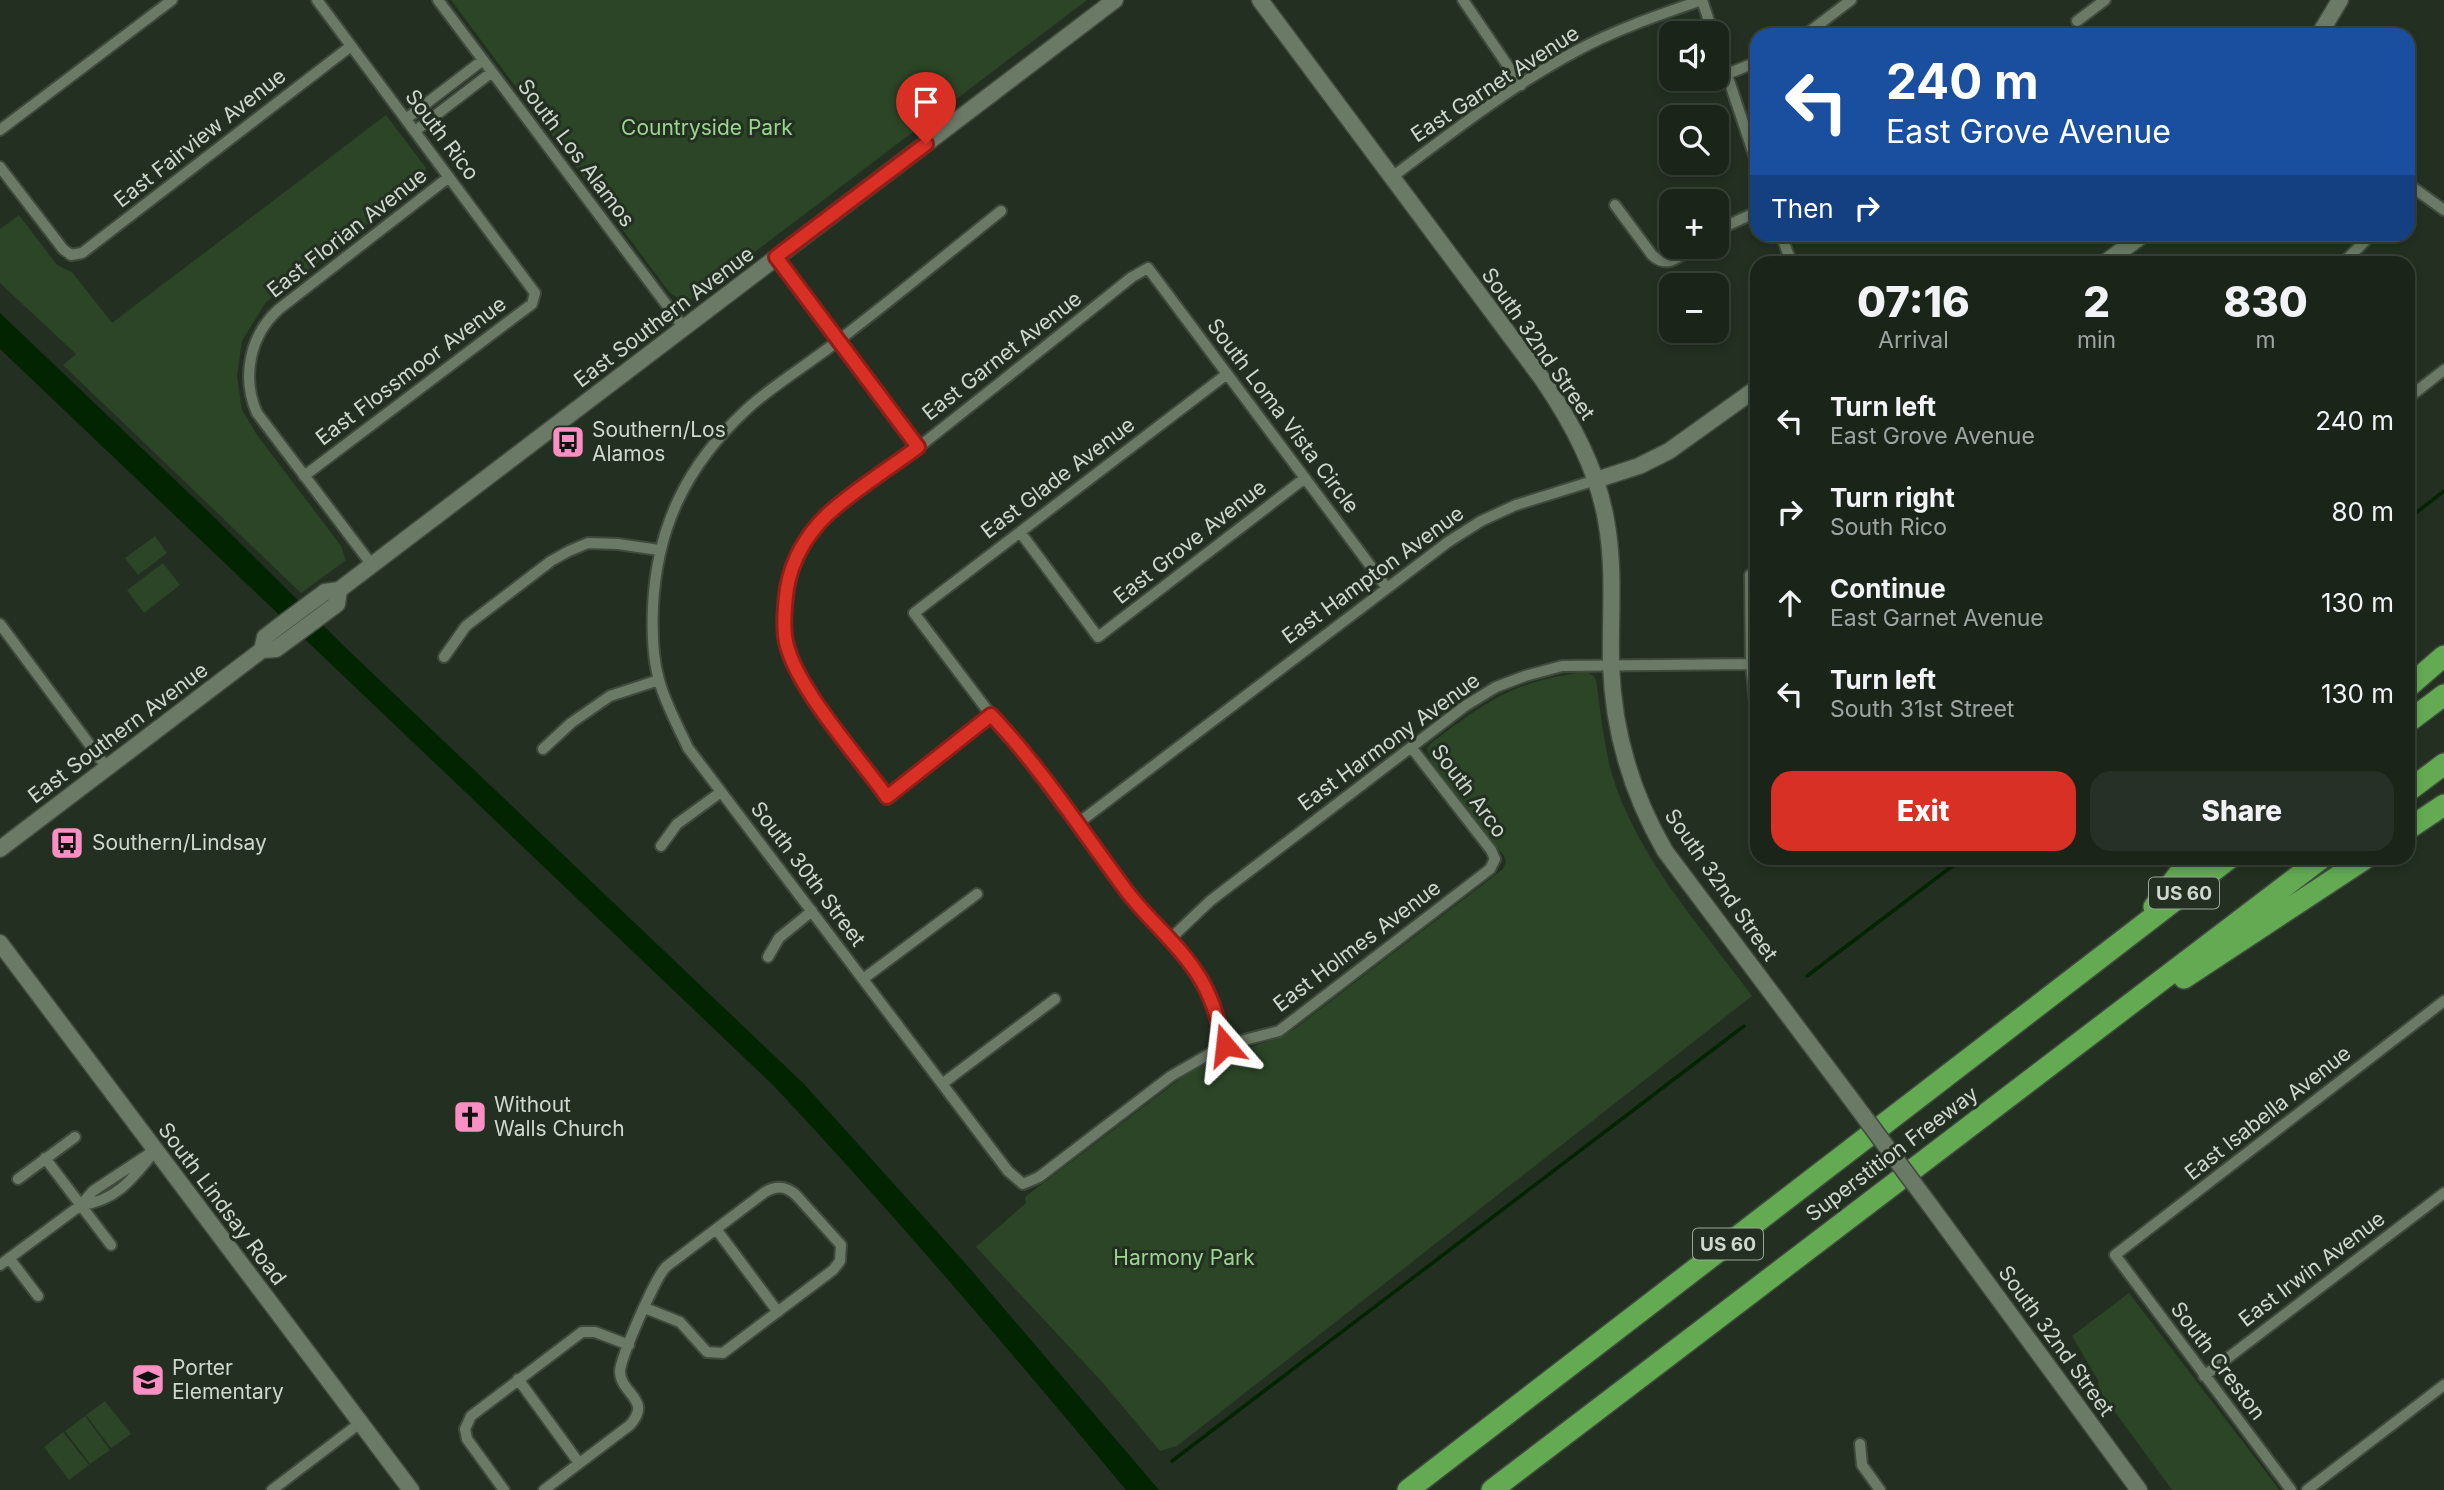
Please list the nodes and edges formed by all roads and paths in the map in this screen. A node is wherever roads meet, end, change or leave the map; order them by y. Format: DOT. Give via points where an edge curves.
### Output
graph roads {
  1 [pos="172,0"];
  2 [pos="317,0"];
  3 [pos="438,0"];
  4 [pos="1115,0"];
  5 [pos="1260,0"];
  6 [pos="1463,0"];
  7 [pos="1702,0"];
  8 [pos="1851,0"];
  9 [pos="2105,0"];
  10 [pos="2340,0"];
  11 [pos="1709,21"];
  12 [pos="2077,21"];
  13 [pos="1814,28"];
  14 [pos="2323,28"];
  15 [pos="351,46"];
  16 [pos="482,60"];
  17 [pos="1750,65"];
  18 [pos="492,72"];
  19 [pos="1729,73"];
  20 [pos="1729,80"];
  21 [pos="1521,85"];
  22 [pos="406,119"];
  23 [pos="0,130"];
  24 [pos="415,131"];
  25 [pos="1750,143"];
  26 [pos="0,167"];
  27 [pos="449,177"];
  28 [pos="1392,177"];
  29 [pos="2415,190"];
  30 [pos="1615,205"];
  31 [pos="2444,210"];
  32 [pos="1001,211"];
  33 [pos="1750,215"];
  34 [pos="1729,225"];
  35 [pos="2128,242"];
  36 [pos="2364,242"];
  37 [pos="2113,256"];
  38 [pos="2350,256"];
  39 [pos="776,257"];
  40 [pos="1675,259"];
  41 [pos="1148,268"];
  42 [pos="536,293"];
  43 [pos="684,328"];
  44 [pos="838,341"];
  45 [pos="2444,370"];
  46 [pos="1227,373"];
  47 [pos="2415,393"];
  48 [pos="1750,399"];
  49 [pos="918,447"];
  50 [pos="304,476"];
  51 [pos="1305,478"];
  52 [pos="1596,480"];
  53 [pos="585,530"];
  54 [pos="1020,532"];
  55 [pos="588,543"];
  56 [pos="659,550"];
  57 [pos="372,565"];
  58 [pos="1387,588"];
  59 [pos="339,590"];
  60 [pos="0,624"];
  61 [pos="288,629"];
  62 [pos="2444,656"];
  63 [pos="444,657"];
  64 [pos="1750,664"];
  65 [pos="1611,665"];
  66 [pos="659,680"];
  67 [pos="2415,681"];
  68 [pos="2444,695"];
  69 [pos="991,715"];
  70 [pos="2415,717"];
  71 [pos="1411,747"];
  72 [pos="542,749"];
  73 [pos="2444,764"];
  74 [pos="107,768"];
  75 [pos="2415,787"];
  76 [pos="722,792"];
  77 [pos="2444,805"];
  78 [pos="1077,824"];
  79 [pos="2415,824"];
  80 [pos="661,846"];
  81 [pos="0,849"];
  82 [pos="1495,859"];
  83 [pos="2191,865"];
  84 [pos="2221,865"];
  85 [pos="2313,865"];
  86 [pos="2355,865"];
  87 [pos="977,894"];
  88 [pos="813,911"];
  89 [pos="2137,928"];
  90 [pos="1170,939"];
  91 [pos="0,943"];
  92 [pos="768,957"];
  93 [pos="863,979"];
  94 [pos="1055,999"];
  95 [pos="2444,1001"];
  96 [pos="1225,1045"];
  97 [pos="942,1084"];
  98 [pos="2020,1088"];
  99 [pos="75,1137"];
  100 [pos="155,1150"];
  101 [pos="45,1158"];
  102 [pos="18,1179"];
  103 [pos="103,1184"];
  104 [pos="1023,1184"];
  105 [pos="2444,1193"];
  106 [pos="111,1195"];
  107 [pos="80,1205"];
  108 [pos="716,1229"];
  109 [pos="111,1245"];
  110 [pos="2115,1255"];
  111 [pos="3,1261"];
  112 [pos="37,1296"];
  113 [pos="645,1308"];
  114 [pos="778,1312"];
  115 [pos="629,1345"];
  116 [pos="2204,1376"];
  117 [pos="518,1380"];
  118 [pos="2444,1385"];
  119 [pos="360,1423"];
  120 [pos="1860,1444"];
  121 [pos="579,1463"];
  122 [pos="2133,1488"];
  123 [pos="501,1489"];
  124 [pos="272,1490"];
  125 [pos="411,1490"];
  126 [pos="544,1490"];
  127 [pos="1408,1490"];
  128 [pos="1492,1490"];
  129 [pos="1880,1490"];
  130 [pos="2291,1490"];
  131 [pos="2307,1490"];
  1 -- 23 [label="street"];
  2 -- 15 [label="street, South Rico"];
  3 -- 16 [label="street, South Los Alamos"];
  4 -- 39 [label="main road, East Southern Avenue"];
  5 -- 28 [label="main road, South 32nd Street"];
  6 -- 21 [label="street"];
  7 -- 11 [label="street"];
  7 -- 21 [label="street, East Garnet Avenue" via="1600,39"];
  8 -- 13 [label="street"];
  9 -- 12 [label="street"];
  10 -- 14 [label="main road"];
  15 -- 22 [label="street, South Rico"];
  15 -- 26 [label="street, East Fairview Avenue" via="82,253 71,255 63,249"];
  16 -- 18 [label="street, South Los Alamos"];
  16 -- 22 [label="street"];
  17 -- 19 [label="street"];
  18 -- 24 [label="street"];
  18 -- 43 [label="street, South Los Alamos"];
  20 -- 25 [label="street"];
  21 -- 28 [label="street, East Garnet Avenue"];
  22 -- 24 [label="street, South Rico"];
  24 -- 27 [label="street, South Rico"];
  27 -- 42 [label="street, South Rico"];
  27 -- 50 [label="street, East Florian Avenue" via="279,309 260,331 251,357 253,403"];
  28 -- 52 [label="main road, South 32nd Street" via="1543,380"];
  29 -- 31 [label="street"];
  30 -- 40 [label="street" via="1652,256 1660,262"];
  32 -- 44 [label="street, South 30th Street"];
  33 -- 34 [label="street"];
  35 -- 37 [label="main road"];
  36 -- 38 [label="street"];
  39 -- 43 [label="main road, East Southern Avenue"];
  39 -- 44 [label="street"];
  41 -- 46 [label="street, South Loma Vista Circle"];
  41 -- 49 [label="street, East Garnet Avenue"];
  42 -- 50 [label="street, East Flossmoor Avenue" via="532,304"];
  43 -- 57 [label="main road, East Southern Avenue"];
  44 -- 49 [label="street"];
  44 -- 56 [label="street, South 30th Street" via="747,409 719,438 684,485"];
  45 -- 47 [label="street"];
  46 -- 51 [label="street, South Loma Vista Circle"];
  46 -- 54 [label="street, East Glade Avenue"];
  48 -- 52 [label="main road, East Hampton Avenue" via="1669,451"];
  49 -- 69 [label="street, East Garnet Avenue" via="828,514 806,540 790,573 785,637 794,667 887,797"];
  50 -- 57 [label="street"];
  51 -- 54 [label="street, East Grove Avenue" via="1098,637"];
  51 -- 58 [label="street, South Loma Vista Circle"];
  52 -- 58 [label="street, East Hampton Avenue" via="1516,505 1481,522"];
  52 -- 65 [label="main road, South 32nd Street" via="1613,583"];
  53 -- 55 [label="street"];
  54 -- 69 [label="street, East Glade Avenue" via="914,614"];
  55 -- 56 [label="street"];
  55 -- 63 [label="street" via="551,561 466,626"];
  56 -- 66 [label="street, South 30th Street" via="652,629"];
  57 -- 59 [label="main road, East Southern Avenue"];
  58 -- 78 [label="street, East Hampton Avenue"];
  59 -- 61 [label="main road, East Southern Avenue" via="325,592 305,607"];
  59 -- 61 [label="main road, East Southern Avenue" via="337,604 317,619"];
  60 -- 74 [label="street"];
  61 -- 74 [label="main road, East Southern Avenue" via="265,637 262,650"];
  62 -- 67 [label="highway"];
  64 -- 65 [label="street, East Harmony Avenue"];
  65 -- 71 [label="street, East Harmony Avenue" via="1562,666 1496,687"];
  65 -- 122 [label="main road, South 32nd Street, bridge" via="1624,751 1648,821 1665,851 1932,1208"];
  66 -- 72 [label="street" via="610,696"];
  66 -- 76 [label="street, South 30th Street" via="688,748"];
  68 -- 70 [label="highway"];
  69 -- 78 [label="street"];
  71 -- 82 [label="street, South Arco"];
  71 -- 90 [label="street, East Harmony Avenue" via="1210,901"];
  73 -- 75 [label="highway"];
  74 -- 81 [label="main road, East Southern Avenue"];
  76 -- 80 [label="street" via="677,824"];
  76 -- 88 [label="street, South 30th Street"];
  77 -- 79 [label="highway"];
  78 -- 90 [label="street" via="1138,906"];
  82 -- 96 [label="street, East Holmes Avenue" via="1490,869 1279,1031"];
  83 -- 89 [label="highway"];
  84 -- 89 [label="highway, Superstition Freeway / US 60"];
  85 -- 98 [label="highway, Superstition Freeway / US 60"];
  86 -- 98 [label="highway"];
  87 -- 93 [label="street"];
  88 -- 92 [label="street" via="779,938"];
  88 -- 93 [label="street, South 30th Street"];
  89 -- 127 [label="highway, Superstition Freeway / US 60"];
  90 -- 96 [label="street" via="1198,975"];
  91 -- 100 [label="main road, South Lindsay Road"];
  93 -- 97 [label="street, South 30th Street"];
  94 -- 97 [label="street"];
  95 -- 110 [label="street, East Isabella Avenue"];
  96 -- 104 [label="street, East Holmes Avenue" via="1171,1076 1039,1177"];
  97 -- 104 [label="street, South 30th Street"];
  98 -- 128 [label="highway, Superstition Freeway / US 60"];
  99 -- 101 [label="street"];
  100 -- 103 [label="street"];
  100 -- 106 [label="street" via="132,1180"];
  100 -- 119 [label="main road, South Lindsay Road"];
  101 -- 102 [label="street"];
  101 -- 107 [label="street"];
  103 -- 106 [label="street"];
  103 -- 107 [label="street"];
  105 -- 116 [label="street, East Irwin Avenue"];
  106 -- 107 [label="street" via="101,1203"];
  107 -- 109 [label="street"];
  107 -- 111 [label="street"];
  108 -- 113 [label="street" via="663,1270"];
  108 -- 114 [label="street"];
  108 -- 114 [label="street" via="765,1192 782,1186 796,1195 841,1245 840,1261 833,1270"];
  110 -- 116 [label="street, South Creston"];
  111 -- 112 [label="street"];
  113 -- 114 [label="street" via="680,1322 702,1349 717,1354"];
  113 -- 115 [label="street"];
  115 -- 117 [label="street" via="582,1332"];
  115 -- 121 [label="street" via="620,1372 637,1402 637,1416"];
  116 -- 130 [label="street, South Creston"];
  117 -- 121 [label="street"];
  117 -- 123 [label="street" via="475,1412 465,1429 469,1443"];
  118 -- 131 [label="street"];
  119 -- 124 [label="street"];
  119 -- 125 [label="main road, South Lindsay Road"];
  120 -- 129 [label="street" via="1862,1465"];
  121 -- 126 [label="street"];
}
